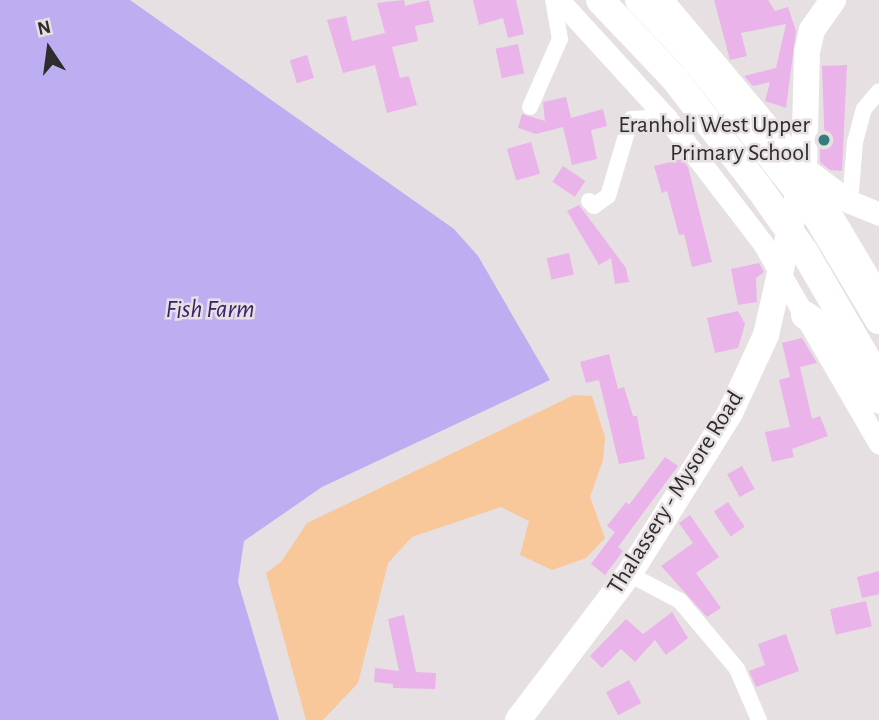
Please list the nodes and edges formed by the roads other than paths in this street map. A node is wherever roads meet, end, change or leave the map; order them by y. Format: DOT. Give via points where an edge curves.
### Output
graph roads {
  1 [pos="553,0"];
  2 [pos="559,0"];
  3 [pos="600,0"];
  4 [pos="639,0"];
  5 [pos="663,0"];
  6 [pos="827,2"];
  7 [pos="879,90"];
  8 [pos="530,107"];
  9 [pos="666,117"];
  10 [pos="804,168"];
  11 [pos="589,201"];
  12 [pos="850,202"];
  13 [pos="879,214"];
  14 [pos="861,261"];
  15 [pos="780,273"];
  16 [pos="879,294"];
  17 [pos="879,307"];
  18 [pos="805,315"];
  19 [pos="879,320"];
  20 [pos="879,380"];
  21 [pos="879,400"];
  22 [pos="879,444"];
  23 [pos="629,575"];
  24 [pos="518,720"];
  25 [pos="759,720"];
  1 -- 8 [label="street" via="561,38"];
  2 -- 9 [label="street"];
  3 -- 20 [label="highway" via="674,78 760,188 805,253"];
  4 -- 19 [label="highway" via="694,58 815,214"];
  5 -- 10 [label="street"];
  6 -- 10 [label="main road, Thalassery - Mysore Road" via="812,30 807,52"];
  7 -- 12 [label="street" via="864,109 855,142"];
  9 -- 11 [label="street" via="631,119 613,186 602,203 594,206"];
  9 -- 15 [label="street" via="762,242"];
  10 -- 12 [label="main road"];
  10 -- 14 [label="street"];
  10 -- 15 [label="main road, Thalassery - Mysore Road"];
  12 -- 13 [label="main road"];
  14 -- 16 [label="street"];
  14 -- 17 [label="highway" via="866,284"];
  15 -- 18 [label="street"];
  15 -- 23 [label="main road, Thalassery - Mysore Road" via="766,335 730,413"];
  18 -- 21 [label="highway" via="827,331"];
  18 -- 22 [label="street"];
  23 -- 24 [label="main road, Thalassery - Mysore Road"];
  23 -- 25 [label="street" via="680,601 737,669"];
}
